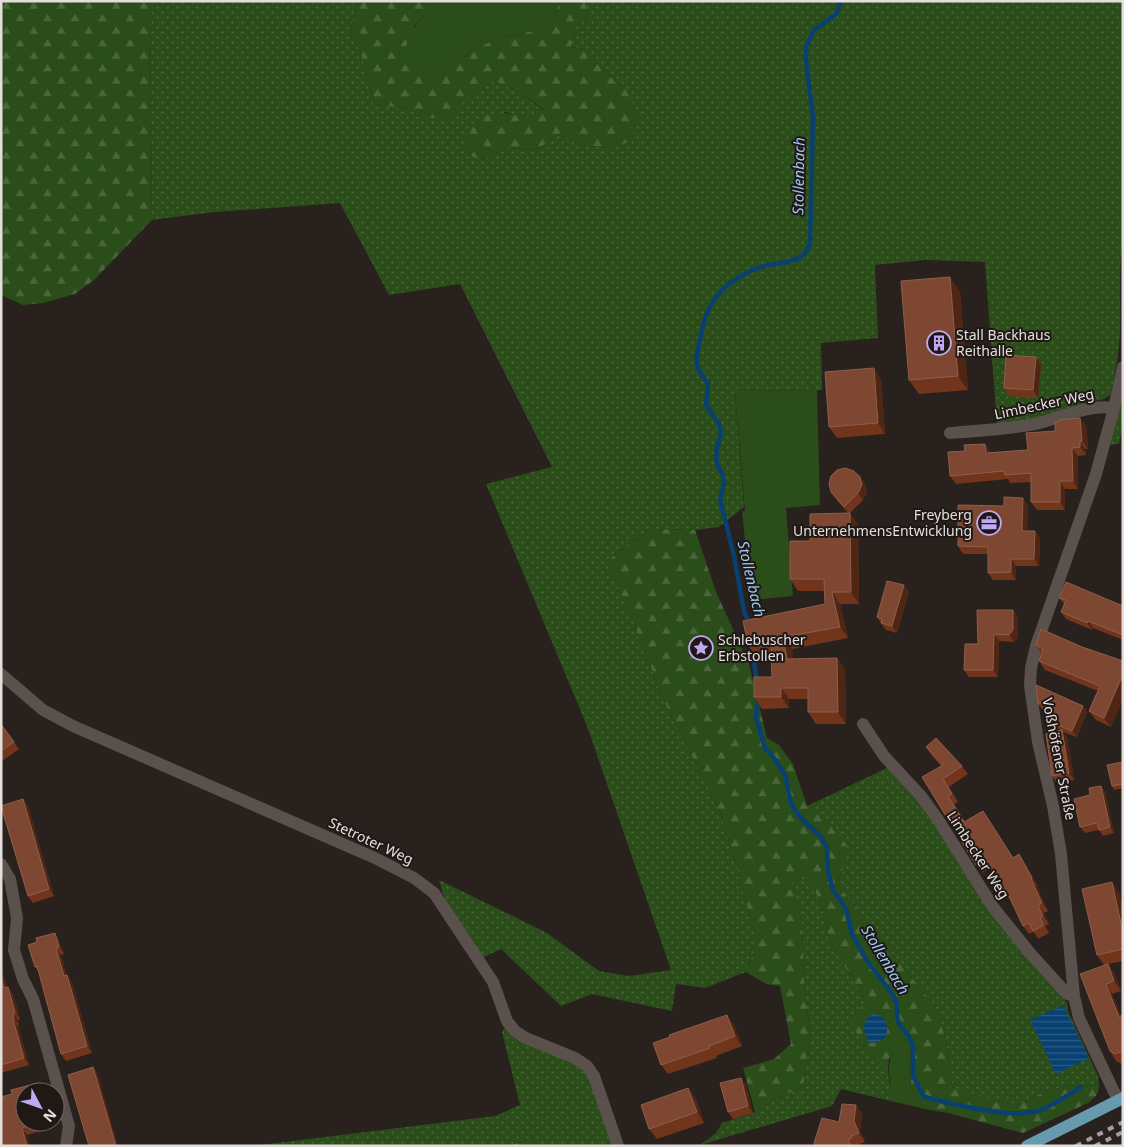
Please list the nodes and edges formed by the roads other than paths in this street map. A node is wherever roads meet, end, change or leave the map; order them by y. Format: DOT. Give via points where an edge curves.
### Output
graph roads {
  1 [pos="1123,367"];
  2 [pos="1114,408"];
  3 [pos="950,433"];
  4 [pos="1,674"];
  5 [pos="864,724"];
  6 [pos="1,864"];
  7 [pos="1074,996"];
  8 [pos="1122,1099"];
  9 [pos="66,1146"];
  10 [pos="618,1146"];
  11 [pos="1027,1146"];
  1 -- 2 [label="street, Voßhöfener Straße"];
  2 -- 3 [label="street, Limbecker Weg" via="1101,406 1010,428"];
  2 -- 7 [label="street, Voßhöfener Straße" via="1085,509 1058,580 1031,668 1030,686 1038,742 1061,854"];
  4 -- 10 [label="street, Stetroter Weg" via="43,710 73,726 375,858 414,878 434,893 493,982 507,1021 515,1031 587,1066 594,1076"];
  5 -- 7 [label="street, Limbecker Weg" via="884,756 937,818 993,907 1067,994"];
  6 -- 9 [label="street" via="10,879 17,918 14,950 33,999 69,1126"];
  7 -- 8 [label="street, Voßhöfener Straße" via="1079,1018 1114,1092"];
  8 -- 11 [label="main road"];
}
